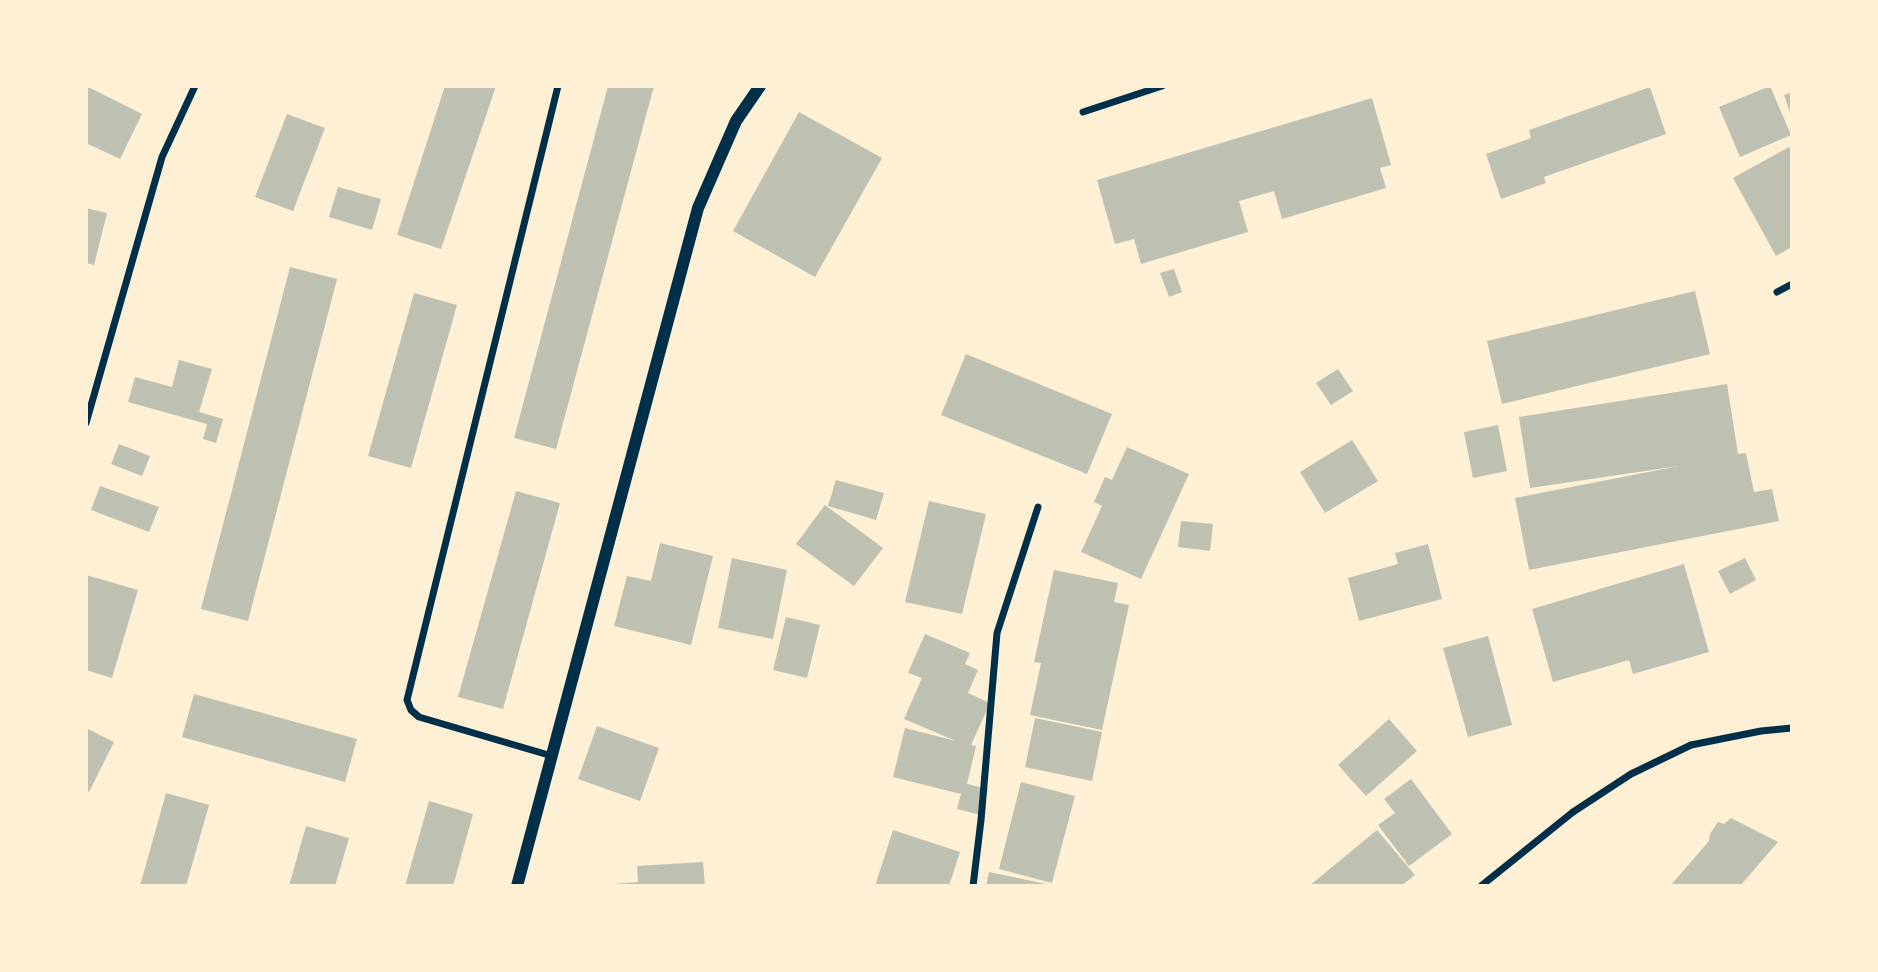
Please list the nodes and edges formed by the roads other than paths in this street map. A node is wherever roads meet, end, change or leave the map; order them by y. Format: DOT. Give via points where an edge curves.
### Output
graph roads {
  1 [pos="195,86"];
  2 [pos="558,86"];
  3 [pos="761,86"];
  4 [pos="1163,86"];
  5 [pos="1083,112"];
  6 [pos="1792,284"];
  7 [pos="1777,292"];
  8 [pos="86,423"];
  9 [pos="1038,507"];
  10 [pos="1792,728"];
  11 [pos="552,756"];
  12 [pos="517,886"];
  13 [pos="973,886"];
  14 [pos="1481,886"];
  1 -- 8 [label="street" via="162,157"];
  2 -- 11 [label="street" via="407,700 419,717"];
  3 -- 11 [label="street" via="736,121 698,208"];
  4 -- 5 [label="street"];
  6 -- 7 [label="street"];
  9 -- 13 [label="street" via="997,633"];
  10 -- 14 [label="street" via="1691,745 1631,774 1573,812"];
  11 -- 12 [label="street"];
}
